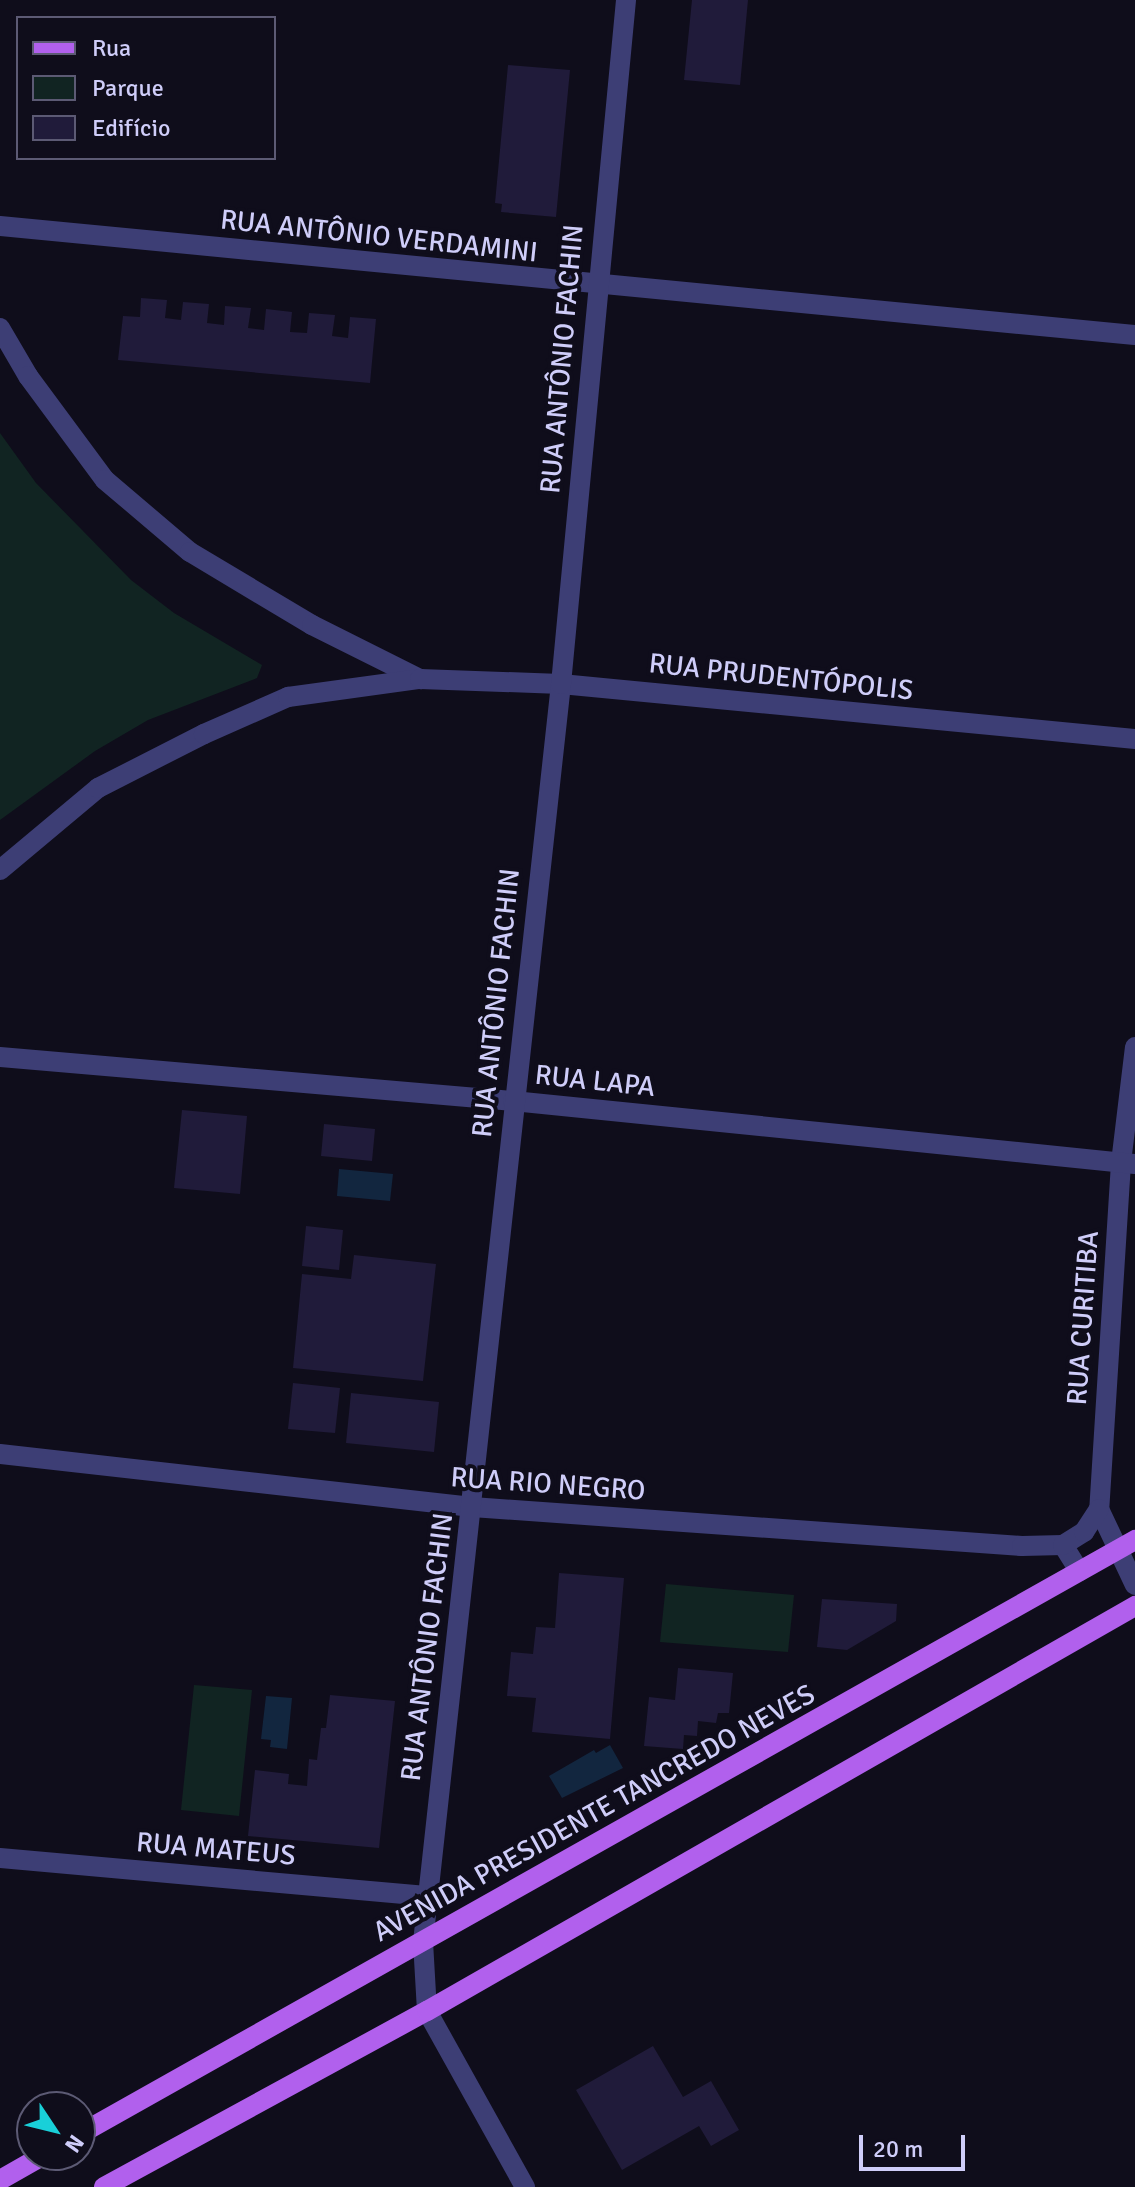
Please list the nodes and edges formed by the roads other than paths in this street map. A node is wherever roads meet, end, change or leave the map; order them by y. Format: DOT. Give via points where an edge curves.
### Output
graph roads {
  1 [pos="626,0"];
  2 [pos="0,226"];
  3 [pos="596,286"];
  4 [pos="0,328"];
  5 [pos="1135,335"];
  6 [pos="420,679"];
  7 [pos="561,684"];
  8 [pos="1135,739"];
  9 [pos="0,870"];
  10 [pos="1135,1047"];
  11 [pos="0,1057"];
  12 [pos="513,1101"];
  13 [pos="1128,1163"];
  14 [pos="0,1454"];
  15 [pos="472,1507"];
  16 [pos="1099,1509"];
  17 [pos="1063,1545"];
  18 [pos="1126,1545"];
  19 [pos="1079,1571"];
  20 [pos="1135,1585"];
  21 [pos="1135,1606"];
  22 [pos="0,1858"];
  23 [pos="426,1896"];
  24 [pos="423,1942"];
  25 [pos="427,2011"];
  26 [pos="96,2125"];
  27 [pos="104,2187"];
  28 [pos="525,2187"];
  1 -- 3 [label="street, RUA ANTÔNIO FACHIN"];
  2 -- 3 [label="street, RUA ANTÔNIO VERDAMINI"];
  3 -- 5 [label="street, RUA ANTÔNIO VERDAMINI"];
  3 -- 7 [label="street, RUA ANTÔNIO FACHIN"];
  4 -- 6 [label="street" via="28,376 105,480 190,552 312,625"];
  6 -- 7 [label="street, RUA PRUDENTÓPOLIS"];
  6 -- 9 [label="street" via="288,697 204,734 98,788"];
  7 -- 8 [label="street, RUA PRUDENTÓPOLIS"];
  7 -- 12 [label="street, RUA ANTÔNIO FACHIN"];
  10 -- 13 [label="street, RUA CURITIBA"];
  11 -- 12 [label="street, RUA LAPA"];
  12 -- 13 [label="street, RUA LAPA"];
  12 -- 15 [label="street, RUA ANTÔNIO FACHIN"];
  13 -- 16 [label="street, RUA CURITIBA"];
  14 -- 15 [label="street, RUA RIO NEGRO"];
  15 -- 17 [label="street, RUA RIO NEGRO"];
  15 -- 23 [label="street, RUA ANTÔNIO FACHIN"];
  16 -- 17 [label="street" via="1084,1532"];
  16 -- 18 [label="street, RUA CURITIBA"];
  17 -- 19 [label="street"];
  18 -- 19 [label="main road, AVENIDA PRESIDENTE TANCREDO NEVES"];
  18 -- 20 [label="street, RUA CURITIBA"];
  19 -- 24 [label="main road, AVENIDA PRESIDENTE TANCREDO NEVES"];
  21 -- 25 [label="main road"];
  22 -- 23 [label="street, RUA MATEUS"];
  23 -- 24 [label="street, RUA ANTÔNIO FACHIN"];
  24 -- 25 [label="street, RUA ANTÔNIO FACHIN"];
  24 -- 26 [label="main road, AVENIDA PRESIDENTE TANCREDO NEVES"];
  25 -- 27 [label="main road"];
  25 -- 28 [label="street"];
}
